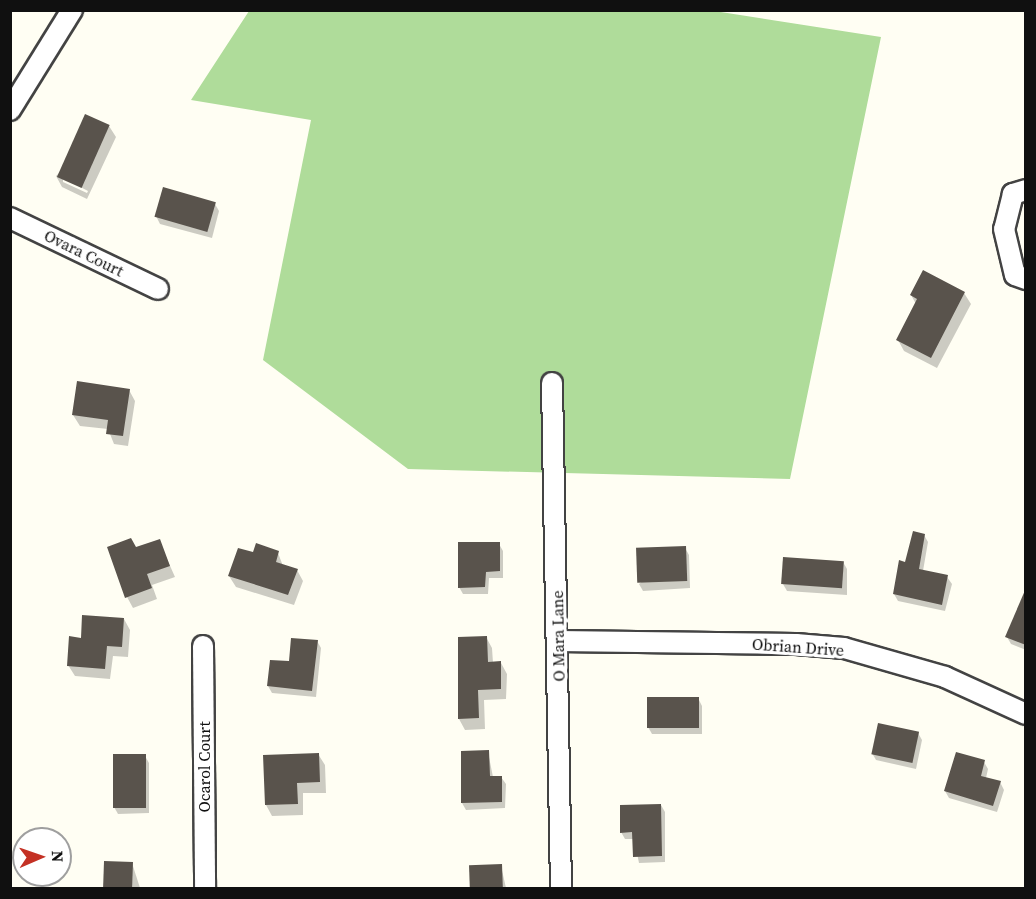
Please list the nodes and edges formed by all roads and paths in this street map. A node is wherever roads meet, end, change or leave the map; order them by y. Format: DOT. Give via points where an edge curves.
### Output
graph roads {
  1 [pos="72,10"];
  2 [pos="10,111"];
  3 [pos="1026,190"];
  4 [pos="10,218"];
  5 [pos="1026,279"];
  6 [pos="158,289"];
  7 [pos="552,383"];
  8 [pos="558,641"];
  9 [pos="203,646"];
  10 [pos="1026,714"];
  11 [pos="205,888"];
  12 [pos="561,888"];
  1 -- 2 [label="street"];
  3 -- 5 [label="street" via="1014,194 1004,230 1015,275"];
  4 -- 6 [label="street, Ovara Court"];
  7 -- 8 [label="street, O Mara Lane"];
  8 -- 10 [label="street, Obrian Drive" via="844,648 945,677"];
  8 -- 12 [label="street, O Mara Lane"];
  9 -- 11 [label="street, Ocarol Court"];
}
